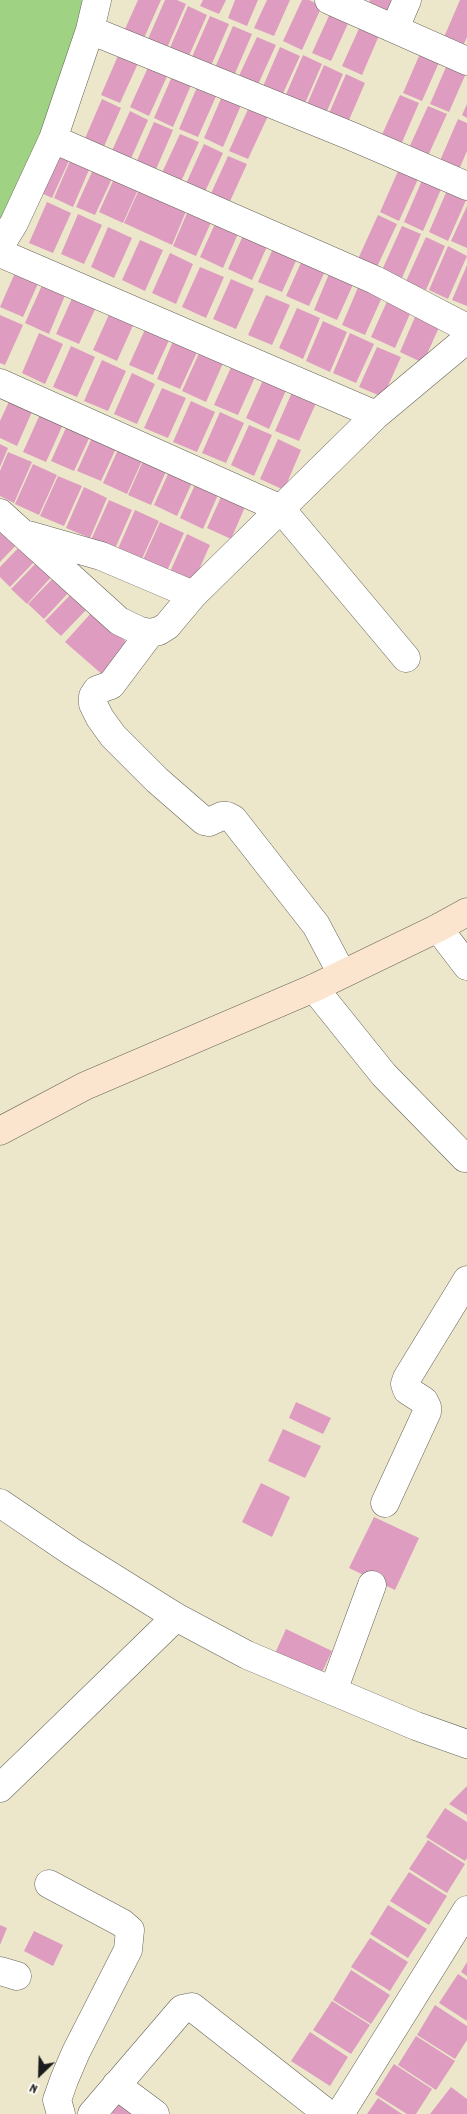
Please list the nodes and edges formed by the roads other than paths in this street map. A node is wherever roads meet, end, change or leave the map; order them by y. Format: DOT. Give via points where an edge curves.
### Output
graph roads {
  1 [pos="96,0"];
  2 [pos="329,0"];
  3 [pos="407,0"];
  4 [pos="396,28"];
  5 [pos="90,30"];
  6 [pos="467,61"];
  7 [pos="53,139"];
  8 [pos="467,186"];
  9 [pos="0,246"];
  10 [pos="0,253"];
  11 [pos="467,328"];
  12 [pos="467,338"];
  13 [pos="0,383"];
  14 [pos="376,415"];
  15 [pos="281,509"];
  16 [pos="0,513"];
  17 [pos="24,534"];
  18 [pos="193,596"];
  19 [pos="150,633"];
  20 [pos="406,658"];
  21 [pos="467,912"];
  22 [pos="438,928"];
  23 [pos="467,966"];
  24 [pos="342,974"];
  25 [pos="314,988"];
  26 [pos="0,1131"];
  27 [pos="465,1158"];
  28 [pos="467,1280"];
  29 [pos="0,1503"];
  30 [pos="385,1503"];
  31 [pos="372,1585"];
  32 [pos="176,1617"];
  33 [pos="333,1691"];
  34 [pos="467,1743"];
  35 [pos="0,1788"];
  36 [pos="49,1884"];
  37 [pos="467,1910"];
  38 [pos="116,2085"];
  39 [pos="61,2114"];
  40 [pos="92,2114"];
  41 [pos="155,2114"];
  42 [pos="328,2114"];
  43 [pos="340,2114"];
  1 -- 5 [label="street"];
  2 -- 4 [label="street"];
  3 -- 4 [label="street"];
  4 -- 6 [label="street"];
  5 -- 7 [label="street"];
  5 -- 8 [label="street"];
  7 -- 9 [label="street"];
  7 -- 11 [label="street" via="358,272"];
  10 -- 14 [label="street"];
  12 -- 14 [label="street"];
  13 -- 15 [label="street"];
  14 -- 15 [label="street"];
  15 -- 18 [label="street"];
  15 -- 20 [label="street"];
  16 -- 17 [label="street"];
  17 -- 18 [label="street" via="101,556"];
  17 -- 19 [label="street" via="119,621"];
  18 -- 19 [label="street" via="167,626"];
  19 -- 24 [label="street" via="111,685 97,690 93,696 100,718 113,736 157,780 204,821 222,816 233,819 316,925"];
  21 -- 22 [label="street"];
  22 -- 23 [label="street"];
  22 -- 24 [label="street"];
  24 -- 25 [label="street"];
  25 -- 26 [label="street" via="85,1086"];
  25 -- 27 [label="street" via="384,1075"];
  28 -- 30 [label="street" via="407,1378 407,1390 424,1401 427,1412"];
  29 -- 32 [label="street"];
  31 -- 33 [label="street"];
  32 -- 33 [label="street" via="247,1655"];
  32 -- 35 [label="street"];
  33 -- 34 [label="street" via="416,1726"];
  36 -- 39 [label="street" via="130,1930 128,1950 64,2080 57,2100"];
  37 -- 43 [label="street"];
  38 -- 40 [label="street"];
  38 -- 41 [label="street"];
  38 -- 42 [label="street" via="182,2009 192,2007"];
}
